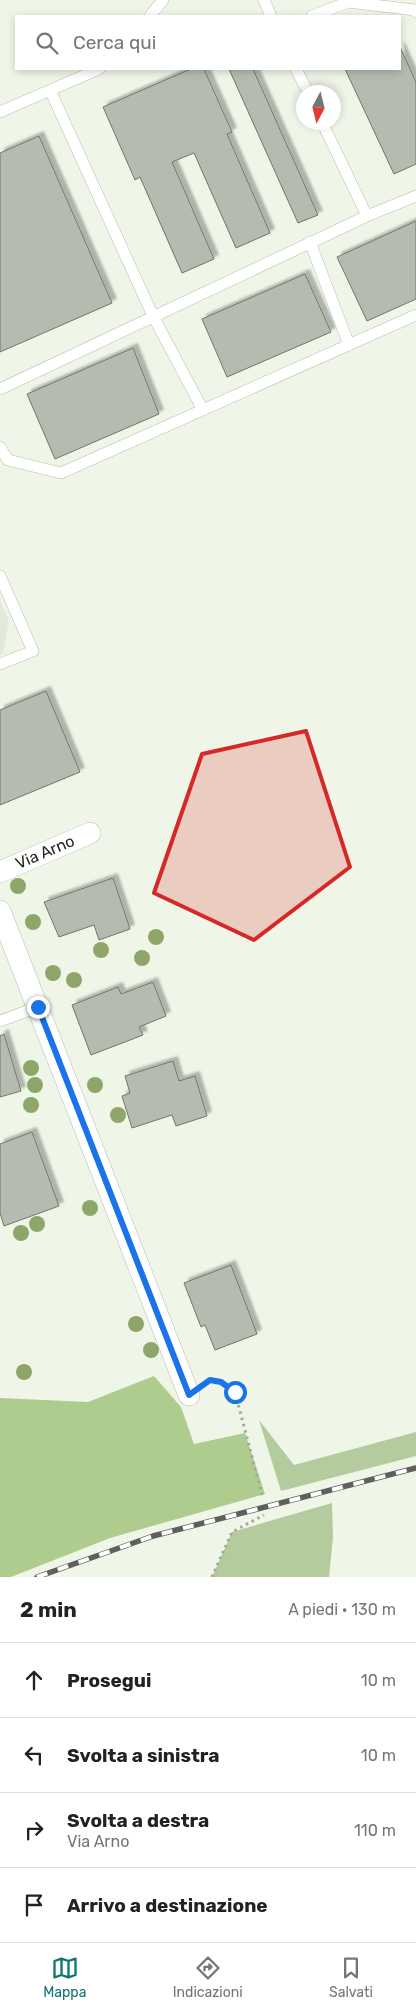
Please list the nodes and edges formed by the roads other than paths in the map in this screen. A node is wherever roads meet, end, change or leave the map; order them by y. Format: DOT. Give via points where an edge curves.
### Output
graph roads {
  1 [pos="163,0"];
  2 [pos="264,0"];
  3 [pos="416,12"];
  4 [pos="151,15"];
  5 [pos="271,15"];
  6 [pos="315,15"];
  7 [pos="97,70"];
  8 [pos="297,70"];
  9 [pos="304,85"];
  10 [pos="50,90"];
  11 [pos="0,112"];
  12 [pos="326,130"];
  13 [pos="416,196"];
  14 [pos="367,216"];
  15 [pos="310,242"];
  16 [pos="416,315"];
  17 [pos="154,316"];
  18 [pos="348,345"];
  19 [pos="0,388"];
  20 [pos="203,410"];
  21 [pos="0,447"];
  22 [pos="0,576"];
  23 [pos="0,664"];
  24 [pos="90,832"];
  25 [pos="0,872"];
  26 [pos="0,911"];
  27 [pos="38,1007"];
  28 [pos="0,1021"];
  29 [pos="189,1395"];
  1 -- 4 [label="lane"];
  2 -- 5 [label="lane"];
  3 -- 6 [label="lane" via="348,2"];
  7 -- 10 [label="lane"];
  8 -- 9 [label="lane"];
  10 -- 11 [label="lane"];
  10 -- 17 [label="lane"];
  12 -- 14 [label="lane"];
  13 -- 14 [label="lane"];
  14 -- 15 [label="lane"];
  15 -- 17 [label="lane"];
  15 -- 18 [label="lane"];
  16 -- 18 [label="lane"];
  17 -- 19 [label="lane"];
  17 -- 20 [label="lane"];
  18 -- 20 [label="lane"];
  20 -- 21 [label="lane" via="61,472 8,460"];
  22 -- 23 [label="lane" via="33,651"];
  24 -- 25 [label="street, Via Arno"];
  26 -- 27 [label="street"];
  27 -- 28 [label="lane"];
  27 -- 29 [label="street"];
}
